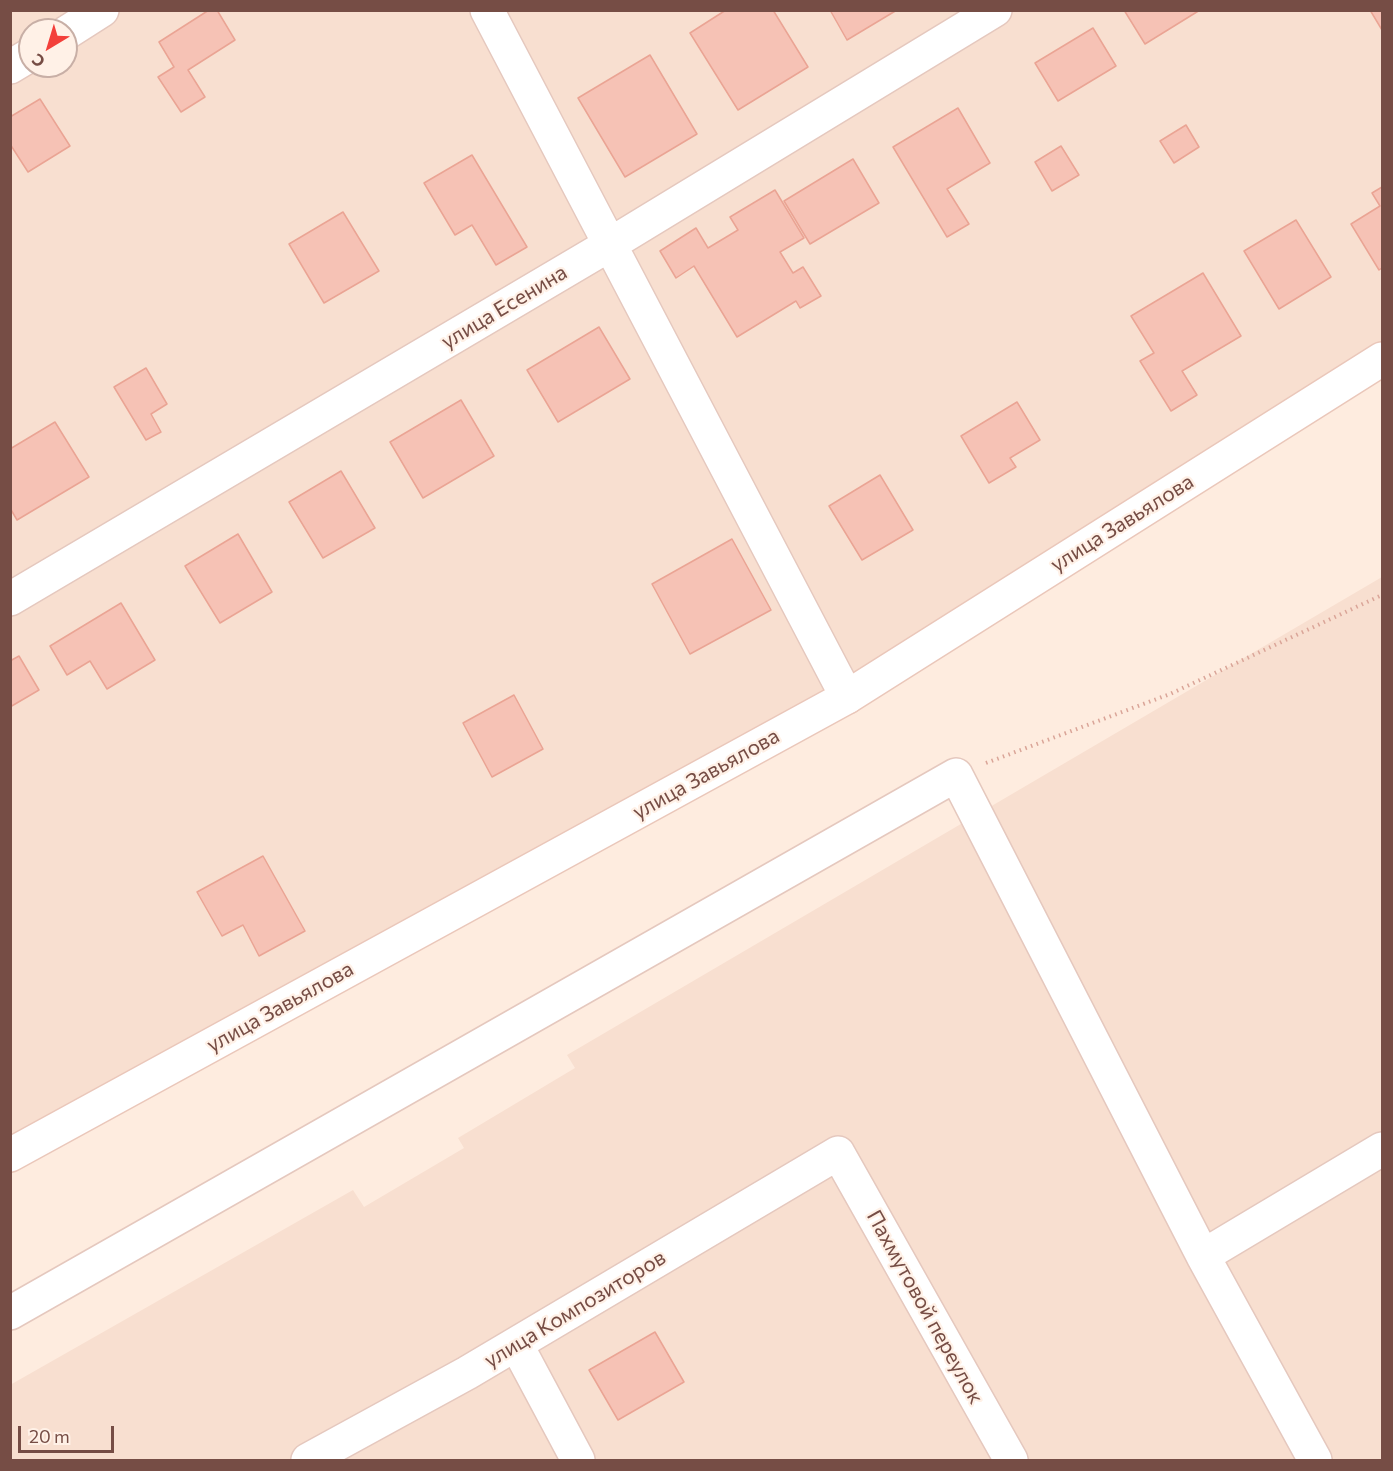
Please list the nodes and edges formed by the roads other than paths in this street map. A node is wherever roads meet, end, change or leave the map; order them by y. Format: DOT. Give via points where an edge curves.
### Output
graph roads {
  1 [pos="102,10"];
  2 [pos="487,10"];
  3 [pos="995,10"];
  4 [pos="78,25"];
  5 [pos="609,244"];
  6 [pos="1383,359"];
  7 [pos="10,599"];
  8 [pos="847,697"];
  9 [pos="1383,1149"];
  10 [pos="838,1153"];
  11 [pos="10,1155"];
  12 [pos="1203,1256"];
  13 [pos="10,1313"];
  14 [pos="516,1344"];
  15 [pos="308,1461"];
  16 [pos="578,1461"];
  17 [pos="1011,1461"];
  18 [pos="1316,1461"];
  1 -- 4 [label="street"];
  2 -- 5 [label="street"];
  3 -- 5 [label="street, улица Есенина"];
  5 -- 7 [label="street, улица Есенина"];
  5 -- 8 [label="street"];
  6 -- 8 [label="street, улица Завьялова"];
  8 -- 11 [label="street, улица Завьялова"];
  9 -- 12 [label="street"];
  10 -- 14 [label="street, улица Композиторов"];
  10 -- 17 [label="street, Пахмутовой переулок"];
  12 -- 13 [label="street" via="956,775"];
  12 -- 18 [label="street"];
  14 -- 15 [label="street, улица Композиторов"];
  14 -- 16 [label="street"];
}
